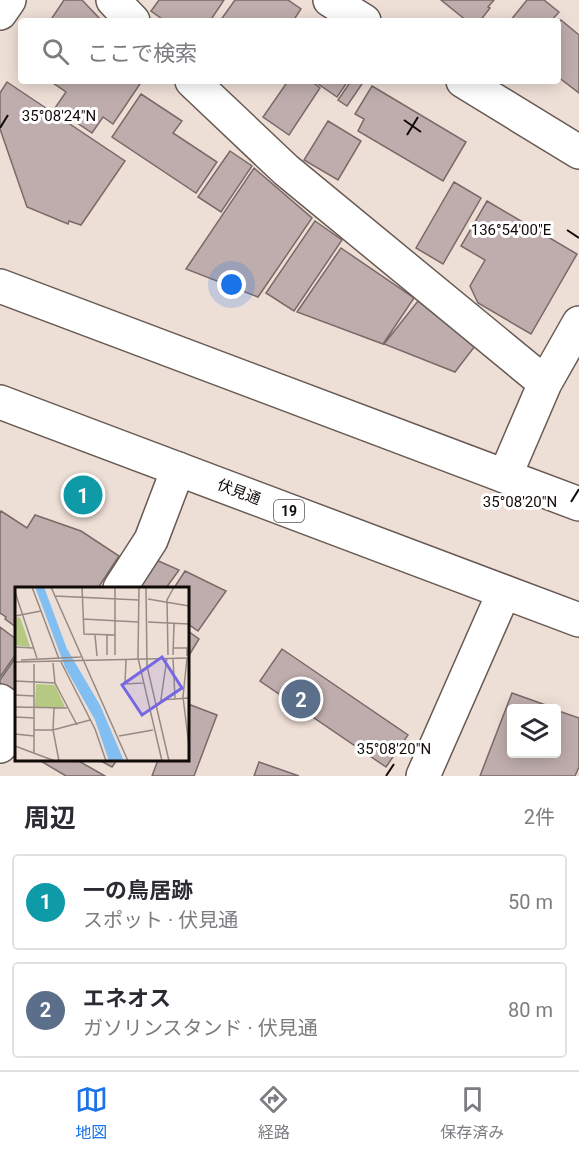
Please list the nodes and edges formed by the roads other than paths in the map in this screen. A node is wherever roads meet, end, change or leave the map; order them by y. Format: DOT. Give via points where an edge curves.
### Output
graph roads {
  1 [pos="9,0"];
  2 [pos="113,0"];
  3 [pos="330,0"];
  4 [pos="0,13"];
  5 [pos="130,18"];
  6 [pos="359,18"];
  7 [pos="195,84"];
  8 [pos="468,84"];
  9 [pos="579,152"];
  10 [pos="0,286"];
  11 [pos="579,323"];
  12 [pos="545,383"];
  13 [pos="0,402"];
  14 [pos="178,469"];
  15 [pos="505,476"];
  16 [pos="579,504"];
  17 [pos="121,587"];
  18 [pos="504,592"];
  19 [pos="579,620"];
  20 [pos="0,701"];
  21 [pos="15,711"];
  22 [pos="15,727"];
  23 [pos="0,746"];
  24 [pos="423,776"];
  1 -- 4 [label="main road"];
  2 -- 5 [label="main road"];
  3 -- 6 [label="main road"];
  7 -- 12 [label="main road" via="286,170"];
  8 -- 9 [label="main road"];
  10 -- 15 [label="main road"];
  11 -- 12 [label="main road"];
  12 -- 15 [label="main road"];
  13 -- 14 [label="main road, 伏見通 / 19"];
  14 -- 17 [label="main road" via="151,540"];
  14 -- 18 [label="main road, 伏見通 / 19"];
  15 -- 16 [label="main road"];
  18 -- 19 [label="main road, 伏見通 / 19"];
  18 -- 24 [label="main road"];
  20 -- 21 [label="main road"];
  22 -- 23 [label="main road"];
}
